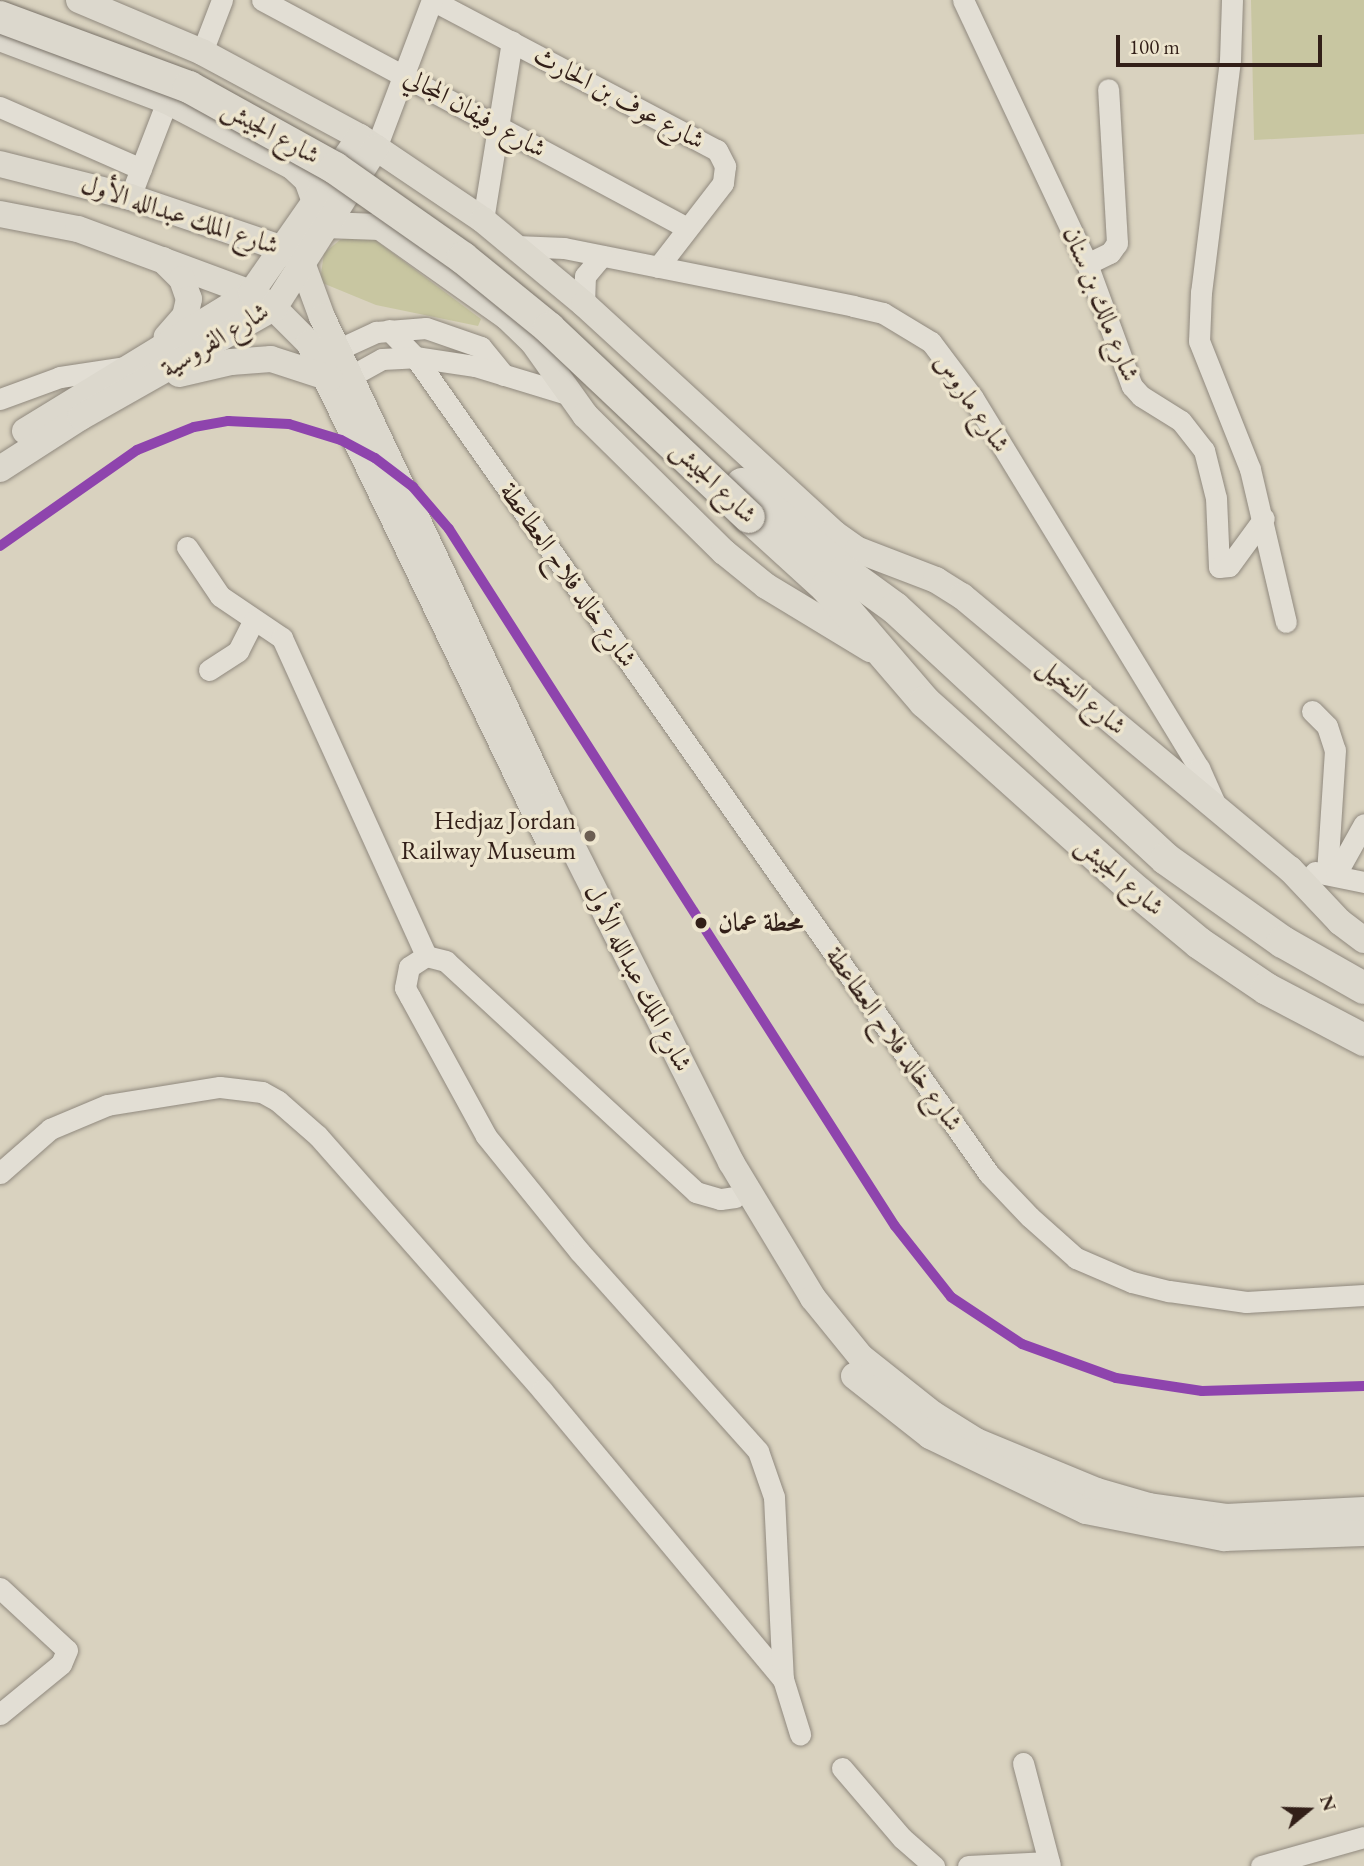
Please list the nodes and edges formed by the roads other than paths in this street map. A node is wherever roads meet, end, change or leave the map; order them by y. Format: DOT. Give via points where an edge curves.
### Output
graph roads {
  1 [pos="10,0"];
  2 [pos="79,0"];
  3 [pos="222,0"];
  4 [pos="262,0"];
  5 [pos="432,0"];
  6 [pos="963,0"];
  7 [pos="1232,0"];
  8 [pos="0,16"];
  9 [pos="0,38"];
  10 [pos="512,41"];
  11 [pos="202,52"];
  12 [pos="404,74"];
  13 [pos="1108,89"];
  14 [pos="167,101"];
  15 [pos="0,107"];
  16 [pos="499,126"];
  17 [pos="368,142"];
  18 [pos="0,164"];
  19 [pos="141,169"];
  20 [pos="130,197"];
  21 [pos="0,214"];
  22 [pos="320,214"];
  23 [pos="483,220"];
  24 [pos="687,229"];
  25 [pos="516,246"];
  26 [pos="291,254"];
  27 [pos="159,256"];
  28 [pos="602,256"];
  29 [pos="1087,264"];
  30 [pos="658,267"];
  31 [pos="251,293"];
  32 [pos="584,304"];
  33 [pos="274,308"];
  34 [pos="389,330"];
  35 [pos="339,349"];
  36 [pos="149,353"];
  37 [pos="415,357"];
  38 [pos="135,375"];
  39 [pos="504,375"];
  40 [pos="341,377"];
  41 [pos="567,394"];
  42 [pos="0,399"];
  43 [pos="0,448"];
  44 [pos="0,469"];
  45 [pos="1264,518"];
  46 [pos="187,547"];
  47 [pos="851,560"];
  48 [pos="253,622"];
  49 [pos="1286,622"];
  50 [pos="894,667"];
  51 [pos="209,670"];
  52 [pos="1312,711"];
  53 [pos="1183,766"];
  54 [pos="1364,824"];
  55 [pos="1290,869"];
  56 [pos="1331,873"];
  57 [pos="1364,882"];
  58 [pos="1364,940"];
  59 [pos="426,956"];
  60 [pos="1364,988"];
  61 [pos="1364,1040"];
  62 [pos="0,1173"];
  63 [pos="741,1194"];
  64 [pos="1364,1295"];
  65 [pos="1364,1510"];
  66 [pos="1364,1533"];
  67 [pos="0,1588"];
  68 [pos="783,1679"];
  69 [pos="0,1714"];
  70 [pos="800,1734"];
  71 [pos="1023,1763"];
  72 [pos="842,1768"];
  73 [pos="1364,1837"];
  74 [pos="1049,1864"];
  75 [pos="934,1866"];
  76 [pos="968,1866"];
  77 [pos="1261,1866"];
  1 -- 47 [label="highway, شارع الجيش" via="174,60 331,141 403,188 552,304 742,484"];
  2 -- 11 [label="main road, شارع النخيل"];
  3 -- 11 [label="street"];
  4 -- 12 [label="street, شارع رفيفان المجالي"];
  5 -- 10 [label="street, شارع عوف بن الحارث"];
  5 -- 12 [label="street, شارع الفروسية"];
  6 -- 29 [label="street, شارع مالك بن سنان"];
  7 -- 45 [label="street" via="1230,60 1198,324 1205,361 1235,425"];
  8 -- 50 [label="highway, شارع الجيش, bridge" via="189,87 274,130 463,258 549,328 826,587"];
  9 -- 14 [label="main road"];
  10 -- 16 [label="street"];
  10 -- 24 [label="street, شارع عوف بن الحارث" via="718,150 725,166 723,183"];
  11 -- 17 [label="main road, شارع النخيل"];
  12 -- 16 [label="street, شارع رفيفان المجالي"];
  12 -- 17 [label="street, شارع الفروسية"];
  13 -- 29 [label="street" via="1117,243 1110,253"];
  14 -- 19 [label="street"];
  14 -- 22 [label="main road" via="293,167 307,180"];
  15 -- 19 [label="street"];
  16 -- 23 [label="street"];
  16 -- 24 [label="street, شارع رفيفان المجالي"];
  17 -- 22 [label="main road, شارع الفروسية"];
  17 -- 23 [label="main road, شارع النخيل"];
  18 -- 20 [label="main road, شارع الملك عبدالله الأول"];
  19 -- 20 [label="street"];
  20 -- 26 [label="main road, شارع الملك عبدالله الأول"];
  21 -- 27 [label="main road, شارع الملك عبدالله الأول" via="78,229"];
  22 -- 26 [label="main road, شارع الفروسية"];
  22 -- 41 [label="main road" via="380,227 436,264 521,329"];
  23 -- 25 [label="main road, شارع النخيل"];
  24 -- 30 [label="street, شارع عوف بن الحارث"];
  25 -- 28 [label="street, شارع ماروس" via="548,246"];
  25 -- 32 [label="main road, شارع النخيل"];
  26 -- 31 [label="main road, شارع الفروسية"];
  26 -- 33 [label="main road, شارع الفروسية"];
  26 -- 35 [label="main road, شارع الملك عبدالله الأول"];
  27 -- 31 [label="main road, شارع الملك عبدالله الأول"];
  27 -- 36 [label="main road" via="182,279 188,308 175,331"];
  28 -- 30 [label="street, شارع ماروس"];
  28 -- 32 [label="street" via="585,276"];
  29 -- 45 [label="street, شارع مالك بن سنان" via="1132,386 1181,421 1204,450 1216,498 1219,567 1229,566"];
  30 -- 53 [label="street, شارع ماروس" via="883,313 931,342 973,398"];
  31 -- 33 [label="main road, شارع الملك عبدالله الأول"];
  31 -- 36 [label="main road, شارع الفروسية"];
  32 -- 47 [label="main road, شارع النخيل" via="827,528"];
  33 -- 38 [label="main road, شارع الفروسية"];
  33 -- 40 [label="main road, شارع الملك عبدالله الأول"];
  34 -- 35 [label="street"];
  34 -- 37 [label="street, شارع خالد فلاح العطاعطة"];
  34 -- 39 [label="street" via="426,328 472,342 488,353"];
  35 -- 40 [label="main road, شارع الملك عبدالله الأول"];
  36 -- 38 [label="main road, شارع الفروسية"];
  37 -- 39 [label="street"];
  37 -- 40 [label="street" via="382,359"];
  37 -- 64 [label="street, شارع خالد فلاح العطاعطة" via="445,417 989,1174 1052,1239 1098,1268 1169,1291 1246,1302"];
  38 -- 40 [label="main road" via="249,359 293,364"];
  38 -- 42 [label="street" via="60,377"];
  38 -- 43 [label="main road, شارع الفروسية"];
  38 -- 44 [label="main road, شارع الفروسية"];
  39 -- 41 [label="street"];
  40 -- 63 [label="main road, شارع الملك عبدالله الأول" via="534,812"];
  41 -- 50 [label="main road" via="745,570"];
  45 -- 49 [label="street"];
  46 -- 48 [label="street" via="220,596"];
  47 -- 53 [label="main road, شارع النخيل" via="922,573 962,596"];
  47 -- 60 [label="highway, شارع الجيش" via="895,608 1166,859 1283,942"];
  48 -- 51 [label="street" via="238,651"];
  48 -- 59 [label="street" via="282,638"];
  50 -- 61 [label="highway, شارع الجيش" via="948,723 1199,943 1268,989"];
  52 -- 56 [label="street" via="1327,726 1335,750"];
  53 -- 55 [label="main road, شارع النخيل" via="1218,813"];
  54 -- 56 [label="street"];
  55 -- 56 [label="street"];
  55 -- 58 [label="main road, شارع النخيل" via="1340,922"];
  56 -- 57 [label="street"];
  59 -- 63 [label="street" via="454,967 696,1192 720,1199"];
  59 -- 68 [label="street" via="409,967 405,988 486,1136 580,1252 758,1451 775,1497"];
  62 -- 68 [label="street" via="50,1129 107,1105 220,1087 262,1093 278,1101 318,1136 542,1390"];
  63 -- 65 [label="main road, شارع الملك عبدالله الأول" via="837,1332 892,1384 976,1441 1097,1491 1187,1514 1226,1517"];
  63 -- 66 [label="main road, شارع الملك عبدالله الأول" via="799,1312 846,1368 903,1418 972,1460 1086,1511 1150,1527 1249,1539"];
  67 -- 69 [label="street" via="67,1650 61,1664"];
  68 -- 70 [label="street"];
  71 -- 74 [label="street"];
  72 -- 75 [label="street" via="907,1844"];
  73 -- 77 [label="street"];
  74 -- 76 [label="street"];
}
